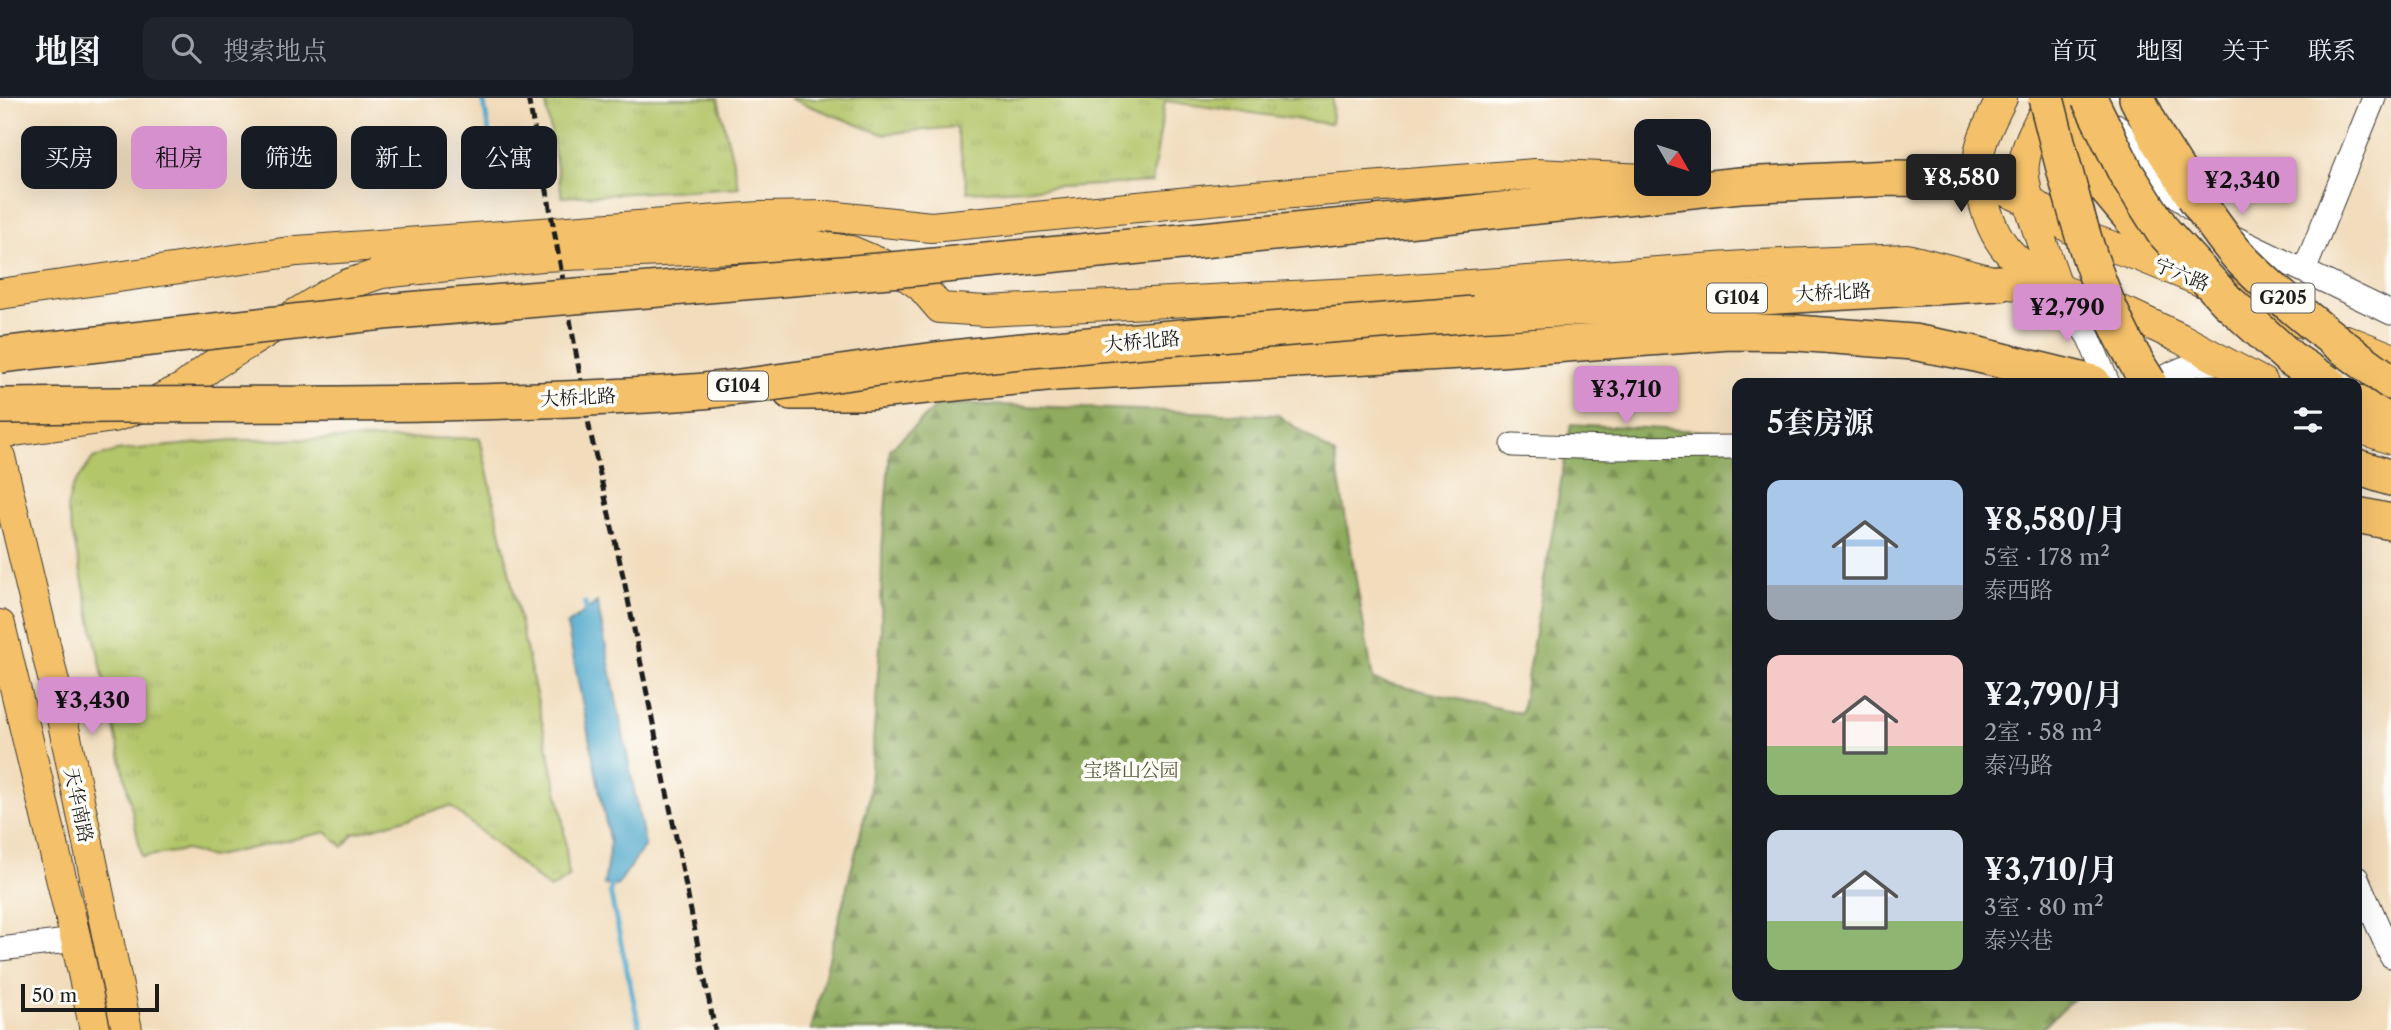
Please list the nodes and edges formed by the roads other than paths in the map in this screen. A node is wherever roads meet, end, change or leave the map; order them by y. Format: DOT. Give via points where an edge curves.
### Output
graph roads {
  1 [pos="2002,98"];
  2 [pos="2046,98"];
  3 [pos="2052,98"];
  4 [pos="2072,98"];
  5 [pos="2090,98"];
  6 [pos="2105,98"];
  7 [pos="2137,98"];
  8 [pos="2374,98"];
  9 [pos="1634,178"];
  10 [pos="1979,179"];
  11 [pos="1712,183"];
  12 [pos="1741,185"];
  13 [pos="2029,201"];
  14 [pos="2304,271"];
  15 [pos="2203,282"];
  16 [pos="2000,283"];
  17 [pos="2058,289"];
  18 [pos="0,294"];
  19 [pos="2391,313"];
  20 [pos="0,355"];
  21 [pos="2355,357"];
  22 [pos="2391,358"];
  23 [pos="2229,365"];
  24 [pos="2391,371"];
  25 [pos="2073,378"];
  26 [pos="2106,378"];
  27 [pos="2146,378"];
  28 [pos="2164,378"];
  29 [pos="2254,378"];
  30 [pos="2320,378"];
  31 [pos="2391,382"];
  32 [pos="693,391"];
  33 [pos="0,406"];
  34 [pos="2362,406"];
  35 [pos="2391,423"];
  36 [pos="2362,429"];
  37 [pos="0,433"];
  38 [pos="2391,439"];
  39 [pos="1513,445"];
  40 [pos="1732,447"];
  41 [pos="0,457"];
  42 [pos="2362,469"];
  43 [pos="2391,478"];
  44 [pos="2362,516"];
  45 [pos="2391,522"];
  46 [pos="0,625"];
  47 [pos="2362,889"];
  48 [pos="76,940"];
  49 [pos="0,949"];
  50 [pos="2391,956"];
  51 [pos="95,1030"];
  52 [pos="127,1030"];
  1 -- 10 [label="main road" via="1981,143"];
  2 -- 27 [label="highway, bridge" via="2075,211 2098,278"];
  3 -- 13 [label="main road" via="2026,151 2023,167"];
  4 -- 15 [label="highway" via="2094,174 2143,232"];
  5 -- 30 [label="highway, G205, bridge" via="2126,173 2163,230 2227,301 2290,358"];
  6 -- 14 [label="street" via="2112,120 2150,172 2204,220"];
  7 -- 21 [label="highway, G205, bridge" via="2193,195 2243,261"];
  8 -- 14 [label="street"];
  9 -- 18 [label="main road" via="1535,174 931,227 827,216 692,221 297,251"];
  10 -- 12 [label="highway" via="1892,177"];
  10 -- 13 [label="main road, 宁六路"];
  10 -- 17 [label="main road" via="1993,232 2007,252"];
  11 -- 12 [label="main road"];
  12 -- 20 [label="highway, bridge" via="914,268 383,312"];
  13 -- 15 [label="main road, 宁六路" via="2082,236"];
  13 -- 17 [label="main road"];
  14 -- 19 [label="street"];
  15 -- 22 [label="main road, 宁六路"];
  16 -- 17 [label="main road, 大桥北路"];
  16 -- 32 [label="highway, 大桥北路 / G104, bridge" via="1196,335"];
  16 -- 37 [label="main road" via="1907,258 986,311 940,308 903,273 851,251 809,245 542,256 382,273 328,295 183,388 150,404 114,417"];
  17 -- 23 [label="main road, 大桥北路" via="2129,314"];
  17 -- 26 [label="street" via="2089,338"];
  21 -- 24 [label="highway, bridge"];
  21 -- 31 [label="highway, G205, bridge"];
  23 -- 28 [label="street" via="2208,362"];
  23 -- 29 [label="main road, 大桥北路"];
  25 -- 32 [label="highway, bridge" via="1913,342 1730,332 1056,373 867,392"];
  32 -- 33 [label="highway, 大桥北路 / G104, bridge" via="457,401"];
  34 -- 35 [label="highway"];
  36 -- 38 [label="main road"];
  39 -- 40 [label="street"];
  41 -- 52 [label="main road, 天华南路" via="58,699"];
  42 -- 43 [label="highway"];
  44 -- 45 [label="highway"];
  46 -- 48 [label="main road, 天华南路"];
  47 -- 50 [label="street"];
  48 -- 49 [label="street"];
  48 -- 51 [label="main road, 天华南路"];
}
